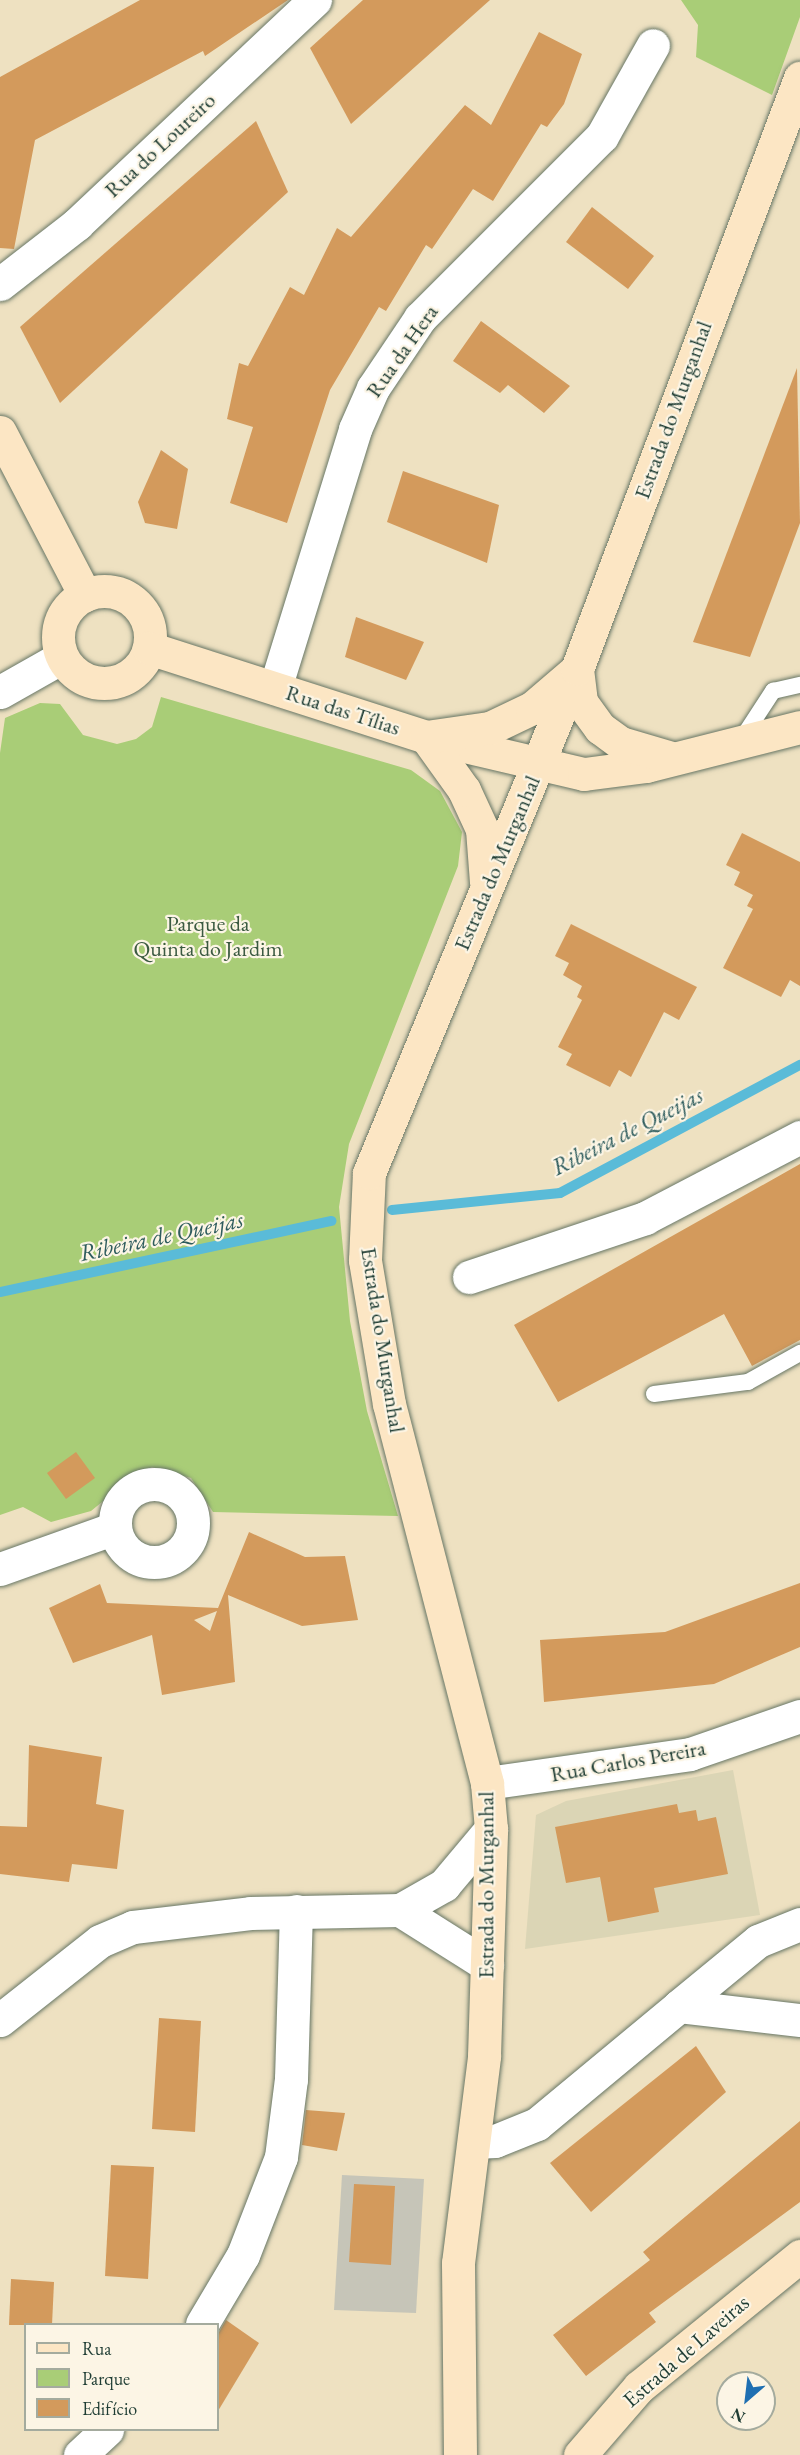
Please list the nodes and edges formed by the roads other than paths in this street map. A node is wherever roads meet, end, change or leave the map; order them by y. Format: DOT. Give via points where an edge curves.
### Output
graph roads {
  1 [pos="315,0"];
  2 [pos="653,45"];
  3 [pos="800,78"];
  4 [pos="0,284"];
  5 [pos="0,432"];
  6 [pos="85,595"];
  7 [pos="149,648"];
  8 [pos="62,657"];
  9 [pos="577,669"];
  10 [pos="800,685"];
  11 [pos="275,688"];
  12 [pos="0,692"];
  13 [pos="800,727"];
  14 [pos="426,737"];
  15 [pos="741,742"];
  16 [pos="676,759"];
  17 [pos="538,766"];
  18 [pos="486,885"];
  19 [pos="800,1137"];
  20 [pos="469,1277"];
  21 [pos="800,1353"];
  22 [pos="654,1394"];
  23 [pos="115,1528"];
  24 [pos="0,1569"];
  25 [pos="800,1716"];
  26 [pos="487,1783"];
  27 [pos="491,1829"];
  28 [pos="400,1910"];
  29 [pos="296,1911"];
  30 [pos="800,1924"];
  31 [pos="488,1965"];
  32 [pos="679,2007"];
  33 [pos="0,2020"];
  34 [pos="800,2020"];
  35 [pos="475,2142"];
  36 [pos="800,2256"];
  37 [pos="203,2323"];
  38 [pos="105,2431"];
  39 [pos="80,2455"];
  40 [pos="460,2455"];
  41 [pos="580,2455"];
  1 -- 4 [label="street, Rua do Loureiro" via="76,224"];
  2 -- 11 [label="street, Rua da Hera" via="602,136 420,318 373,388 355,429"];
  3 -- 9 [label="street, Estrada do Murganhal"];
  5 -- 6 [label="street"];
  6 -- 7 [label="street" via="114,592 139,606 149,626"];
  6 -- 8 [label="street" via="61,621"];
  7 -- 8 [label="street" via="136,671 111,683 82,678"];
  7 -- 11 [label="street, Rua das Tílias"];
  8 -- 12 [label="street"];
  9 -- 14 [label="street" via="532,708 490,729"];
  9 -- 16 [label="street" via="581,702 600,728 621,744"];
  9 -- 17 [label="street, Estrada do Murganhal"];
  10 -- 15 [label="lane" via="773,691"];
  11 -- 14 [label="street, Rua das Tílias"];
  13 -- 15 [label="street, Rua das Tílias"];
  14 -- 17 [label="street, Rua das Tílias"];
  14 -- 18 [label="street" via="464,790 482,829"];
  15 -- 16 [label="street, Rua das Tílias"];
  16 -- 17 [label="street, Rua das Tílias" via="613,773"];
  17 -- 18 [label="street, Estrada do Murganhal"];
  18 -- 26 [label="street, Estrada do Murganhal" via="369,1173 365,1260 389,1404"];
  19 -- 20 [label="street" via="645,1218"];
  21 -- 22 [label="lane" via="748,1382"];
  23 -- 24 [label="street"];
  25 -- 26 [label="street, Rua Carlos Pereira" via="690,1754"];
  26 -- 27 [label="street, Estrada do Murganhal"];
  27 -- 28 [label="street" via="444,1885"];
  27 -- 31 [label="street, Estrada do Murganhal"];
  28 -- 29 [label="street"];
  28 -- 31 [label="street"];
  29 -- 33 [label="street" via="133,1927 91,1947"];
  29 -- 37 [label="street" via="291,2079 281,2157 243,2255"];
  30 -- 32 [label="street" via="758,1941"];
  31 -- 35 [label="street, Estrada do Murganhal"];
  32 -- 34 [label="street"];
  32 -- 35 [label="street" via="537,2124 506,2138"];
  35 -- 40 [label="street, Estrada do Murganhal" via="458,2263"];
  36 -- 41 [label="street, Estrada de Laveiras" via="639,2387"];
  38 -- 39 [label="street"];
}
